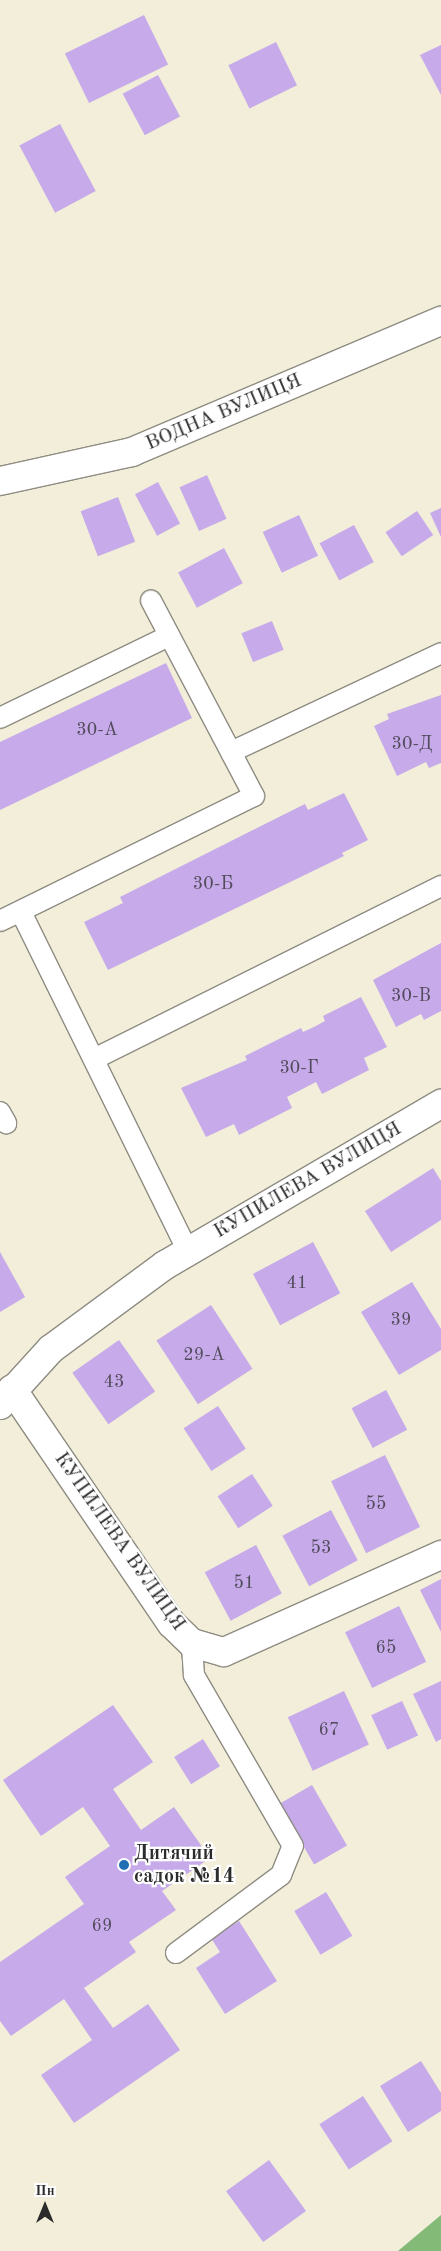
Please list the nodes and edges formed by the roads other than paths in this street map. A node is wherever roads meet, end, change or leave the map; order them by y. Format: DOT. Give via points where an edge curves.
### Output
graph roads {
  1 [pos="441,321"];
  2 [pos="0,481"];
  3 [pos="151,601"];
  4 [pos="169,636"];
  5 [pos="441,653"];
  6 [pos="0,718"];
  7 [pos="231,752"];
  8 [pos="441,886"];
  9 [pos="20,912"];
  10 [pos="0,921"];
  11 [pos="94,1059"];
  12 [pos="441,1104"];
  13 [pos="188,1251"];
  14 [pos="6,1397"];
  15 [pos="441,1555"];
  16 [pos="192,1644"];
  17 [pos="176,1953"];
  1 -- 2 [label="street, ВОДНА ВУЛИЦЯ" via="132,452"];
  3 -- 4 [label="lane"];
  4 -- 6 [label="lane"];
  4 -- 7 [label="lane"];
  5 -- 7 [label="lane"];
  7 -- 9 [label="lane" via="254,796"];
  8 -- 11 [label="lane"];
  9 -- 10 [label="lane"];
  9 -- 11 [label="lane"];
  11 -- 13 [label="lane"];
  12 -- 13 [label="street, КУПИЛЕВА ВУЛИЦЯ"];
  13 -- 14 [label="street, КУПИЛЕВА ВУЛИЦЯ" via="51,1349"];
  14 -- 16 [label="street, КУПИЛЕВА ВУЛИЦЯ" via="172,1624"];
  15 -- 16 [label="street, КУПИЛЕВА ВУЛИЦЯ" via="224,1652"];
  16 -- 17 [label="lane" via="194,1675 293,1846 281,1875"];
}
